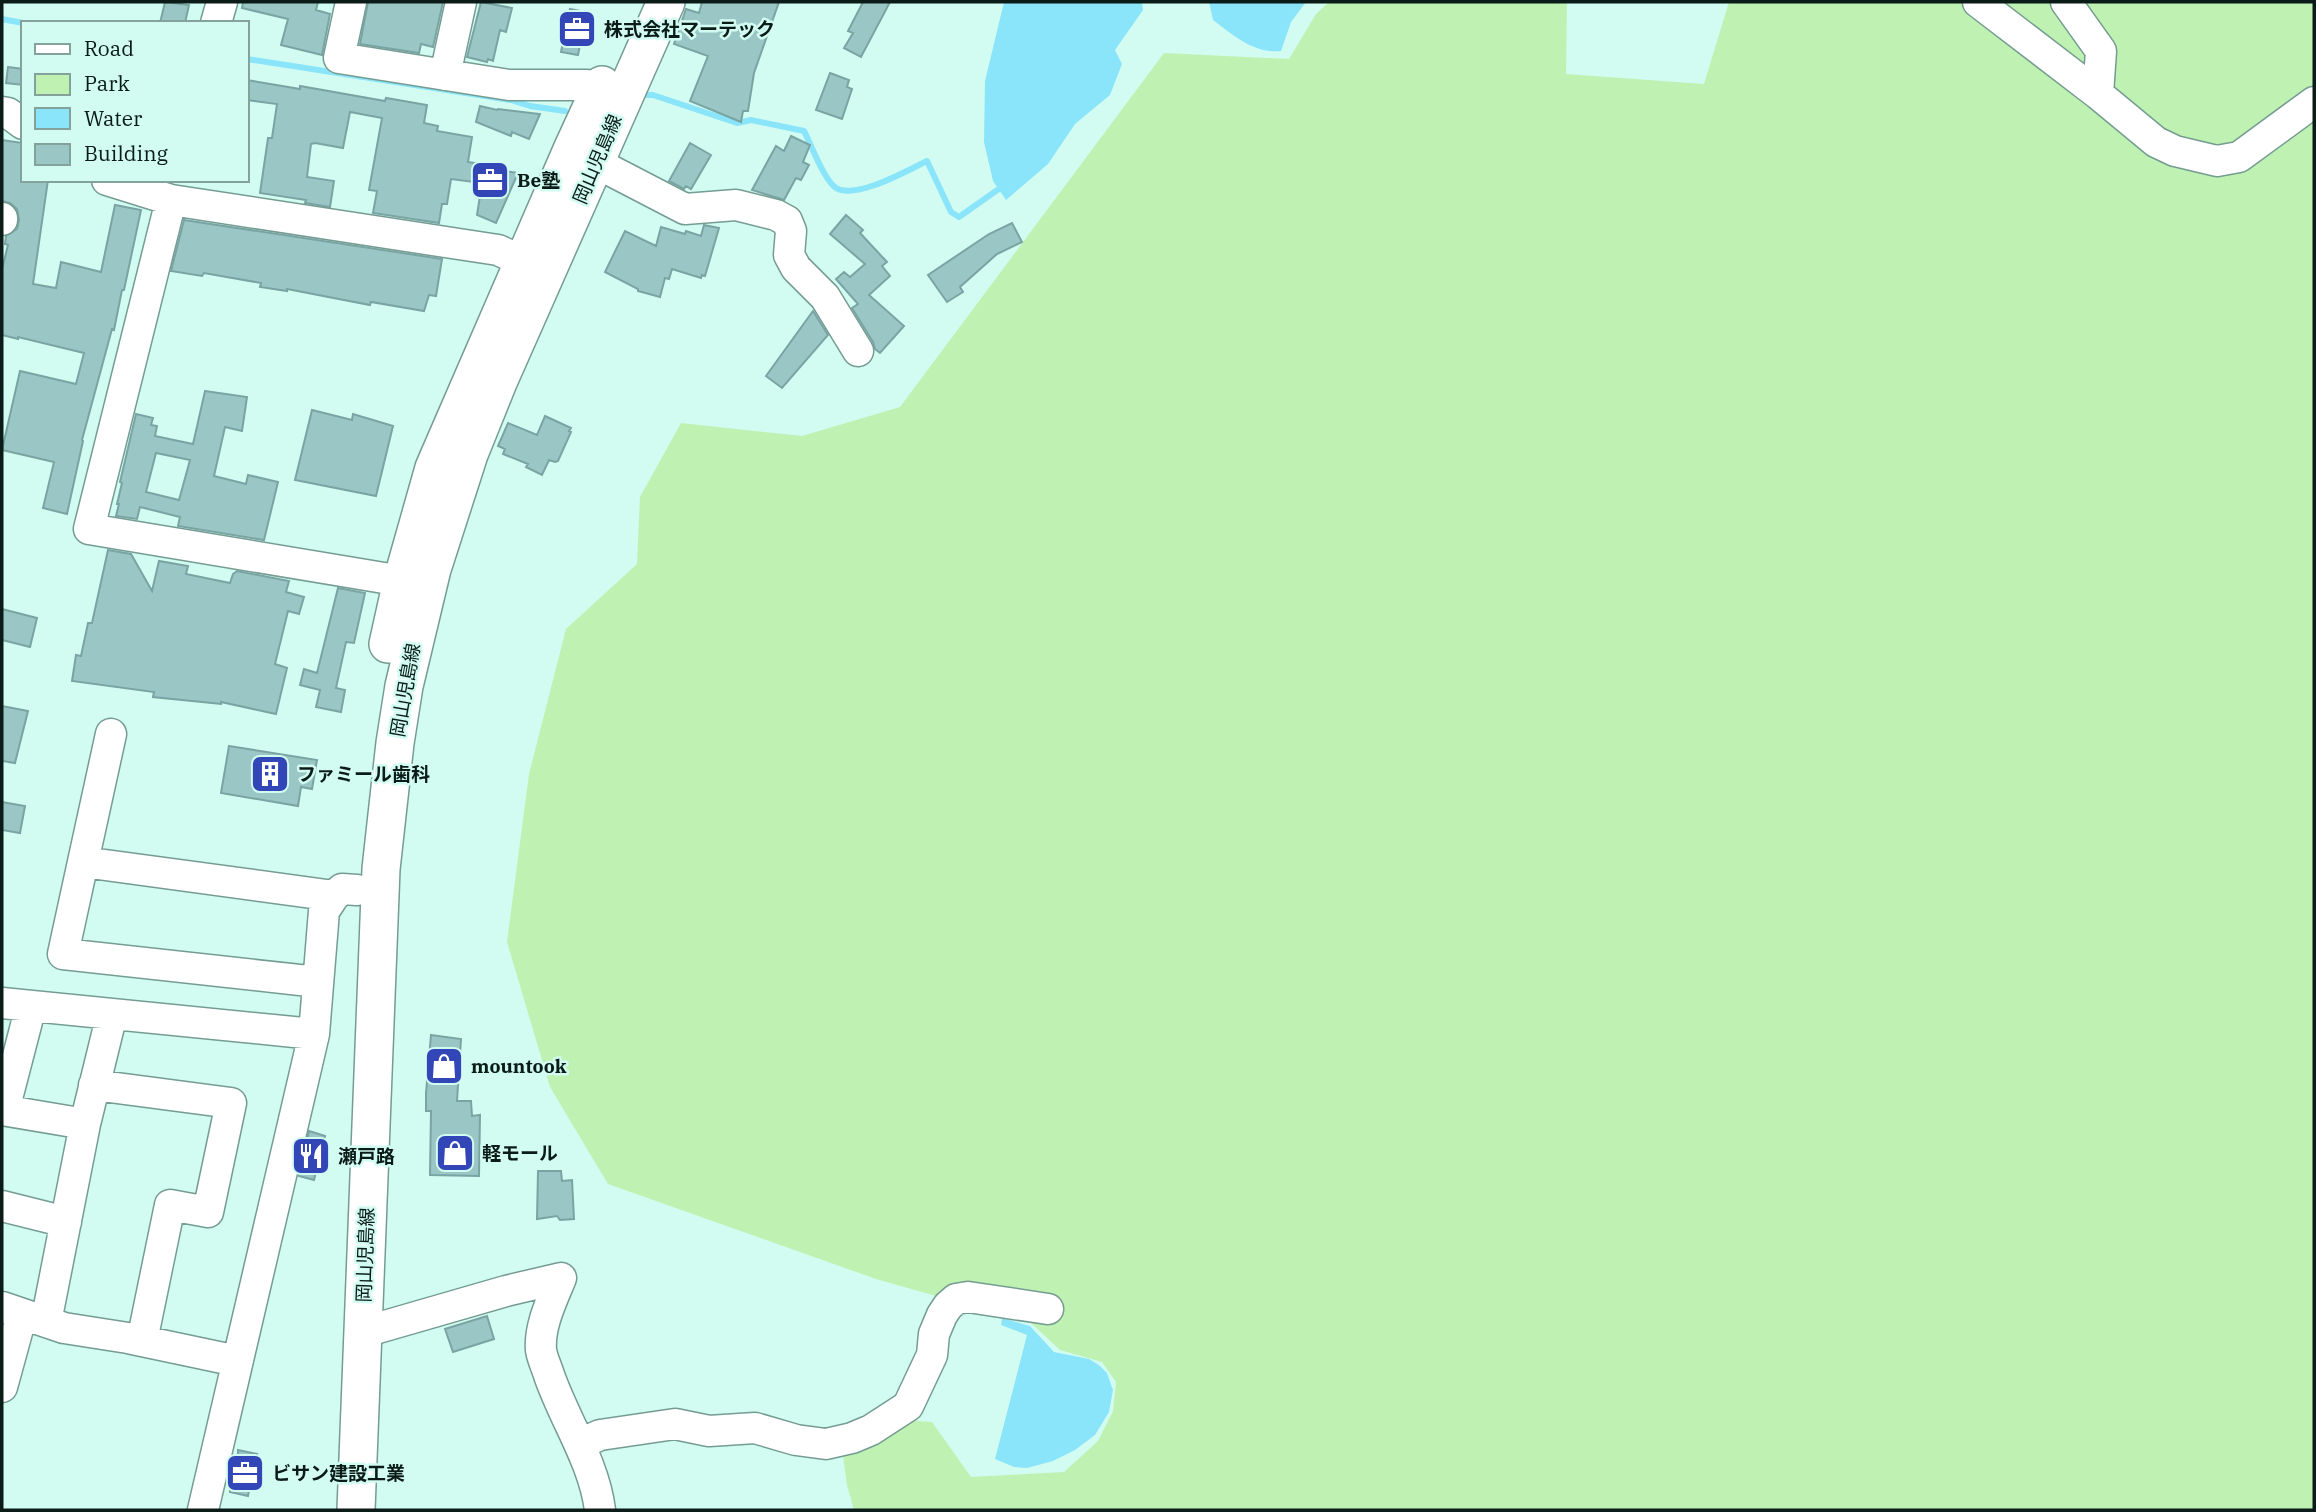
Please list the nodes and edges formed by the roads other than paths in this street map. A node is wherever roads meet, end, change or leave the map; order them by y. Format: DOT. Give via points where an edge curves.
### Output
graph roads {
  1 [pos="222,2"];
  2 [pos="351,2"];
  3 [pos="461,2"];
  4 [pos="639,2"];
  5 [pos="666,2"];
  6 [pos="1979,2"];
  7 [pos="2066,2"];
  8 [pos="217,21"];
  9 [pos="445,75"];
  10 [pos="2098,94"];
  11 [pos="611,95"];
  12 [pos="2314,102"];
  13 [pos="2,113"];
  14 [pos="21,123"];
  15 [pos="584,157"];
  16 [pos="125,183"];
  17 [pos="171,200"];
  18 [pos="536,267"];
  19 [pos="858,351"];
  20 [pos="402,581"];
  21 [pos="111,734"];
  22 [pos="83,862"];
  23 [pos="357,880"];
  24 [pos="318,982"];
  25 [pos="16,1004"];
  26 [pos="112,1014"];
  27 [pos="314,1034"];
  28 [pos="94,1085"];
  29 [pos="3,1110"];
  30 [pos="85,1124"];
  31 [pos="2,1206"];
  32 [pos="65,1222"];
  33 [pos="351,1292"];
  34 [pos="1048,1309"];
  35 [pos="23,1314"];
  36 [pos="362,1330"];
  37 [pos="142,1340"];
  38 [pos="237,1361"];
  39 [pos="2,1387"];
  40 [pos="580,1444"];
  41 [pos="203,1510"];
  42 [pos="330,1510"];
  43 [pos="356,1510"];
  44 [pos="600,1510"];
  1 -- 8 [label="street"];
  2 -- 9 [label="street" via="340,58"];
  3 -- 9 [label="street"];
  4 -- 11 [label="main road, 岡山児島線"];
  5 -- 11 [label="main road, 岡山児島線"];
  6 -- 10 [label="street"];
  7 -- 10 [label="street" via="2101,51"];
  9 -- 11 [label="street" via="509,85 587,85"];
  10 -- 12 [label="street" via="2156,142 2217,161 2239,157"];
  11 -- 15 [label="main road, 岡山児島線"];
  13 -- 14 [label="street"];
  15 -- 18 [label="main road, 岡山児島線"];
  15 -- 19 [label="street" via="685,209 736,205 787,221 789,255 796,268 825,297"];
  16 -- 17 [label="street"];
  17 -- 18 [label="street" via="498,250"];
  17 -- 20 [label="street" via="89,529"];
  18 -- 20 [label="main road, 岡山児島線" via="434,468"];
  18 -- 23 [label="main road, 岡山児島線" via="432,569 395,743"];
  20 -- 23 [label="main road, 岡山児島線" via="371,737"];
  21 -- 22 [label="street"];
  22 -- 23 [label="street"];
  22 -- 24 [label="street" via="63,954"];
  23 -- 24 [label="street" via="324,911"];
  23 -- 33 [label="main road, 岡山児島線"];
  24 -- 27 [label="street"];
  25 -- 26 [label="street"];
  25 -- 29 [label="street"];
  26 -- 27 [label="street"];
  26 -- 28 [label="street"];
  27 -- 38 [label="street"];
  28 -- 30 [label="street"];
  28 -- 37 [label="street" via="231,1103 208,1212 170,1205"];
  29 -- 30 [label="street"];
  30 -- 32 [label="street"];
  31 -- 32 [label="street"];
  32 -- 35 [label="street"];
  33 -- 36 [label="main road, 岡山児島線"];
  33 -- 42 [label="main road, 岡山児島線"];
  34 -- 40 [label="street" via="956,1299 942,1315 932,1355 908,1406 852,1438 826,1444 755,1428 709,1431 675,1424 600,1435"];
  35 -- 37 [label="street" via="64,1328"];
  35 -- 39 [label="street"];
  36 -- 40 [label="street" via="561,1278 544,1322 541,1351"];
  36 -- 43 [label="main road, 岡山児島線"];
  37 -- 38 [label="street"];
  38 -- 41 [label="street"];
  40 -- 44 [label="street"];
}
